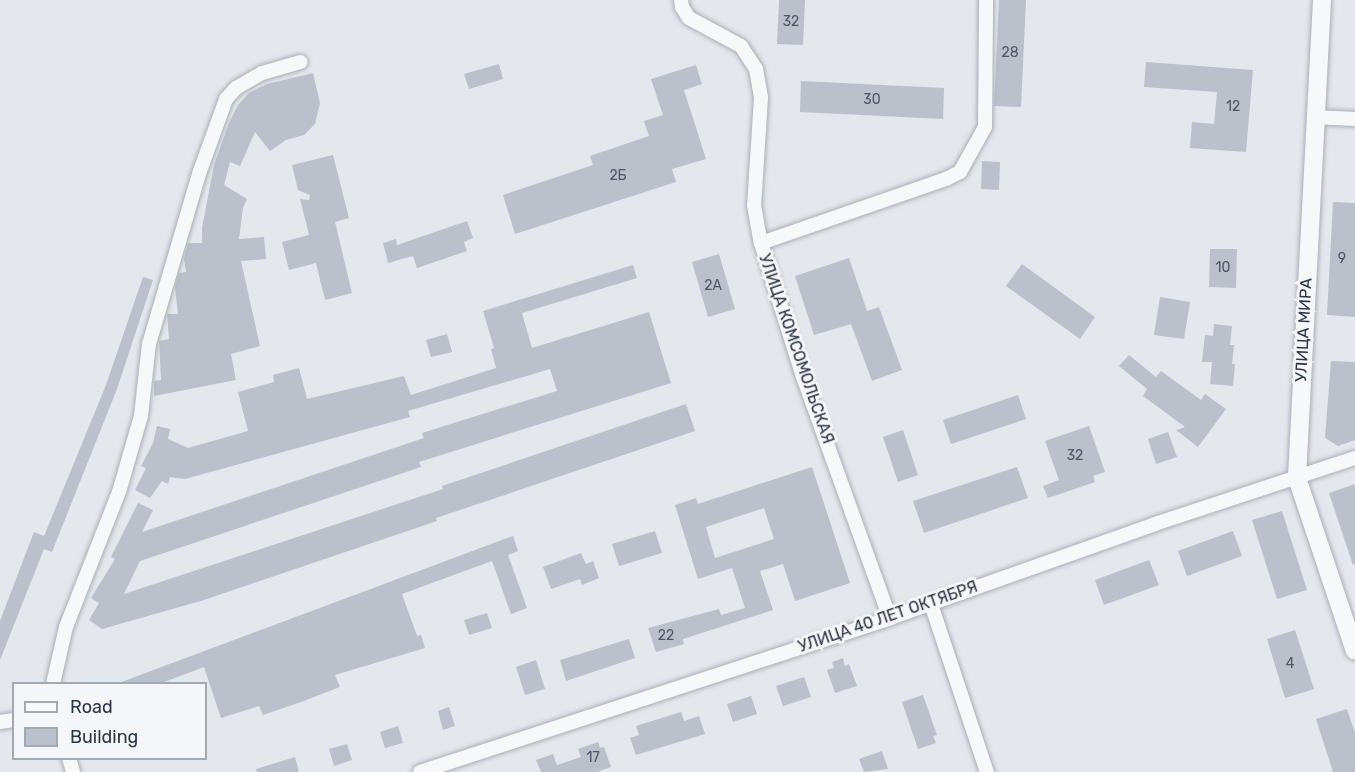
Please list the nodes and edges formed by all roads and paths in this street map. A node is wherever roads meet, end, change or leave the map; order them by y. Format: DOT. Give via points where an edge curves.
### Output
graph roads {
  1 [pos="681,0"];
  2 [pos="986,0"];
  3 [pos="1322,0"];
  4 [pos="300,62"];
  5 [pos="1314,117"];
  6 [pos="1355,119"];
  7 [pos="761,243"];
  8 [pos="1355,458"];
  9 [pos="1297,478"];
  10 [pos="931,604"];
  11 [pos="890,618"];
  12 [pos="1355,651"];
  13 [pos="53,682"];
  14 [pos="982,771"];
  15 [pos="420,772"];
  1 -- 7 [label="street, УЛИЦА КОМСОМОЛЬСКАЯ" via="690,18 741,46 756,69 761,98 754,206"];
  2 -- 7 [label="street" via="985,127 960,172"];
  3 -- 5 [label="street, УЛИЦА МИРА"];
  4 -- 13 [label="street" via="262,74 236,88 226,99 200,171 149,344 141,416 119,492 66,627"];
  5 -- 6 [label="street"];
  5 -- 9 [label="street, УЛИЦА МИРА"];
  7 -- 11 [label="street, УЛИЦА КОМСОМОЛЬСКАЯ" via="803,377"];
  8 -- 9 [label="street, УЛИЦА 40 ЛЕТ ОКТЯБРЯ"];
  9 -- 10 [label="street, УЛИЦА 40 ЛЕТ ОКТЯБРЯ"];
  9 -- 12 [label="street, УЛИЦА МИРА"];
  10 -- 11 [label="street, УЛИЦА 40 ЛЕТ ОКТЯБРЯ"];
  10 -- 14 [label="street"];
  11 -- 15 [label="street, УЛИЦА 40 ЛЕТ ОКТЯБРЯ"];
}
